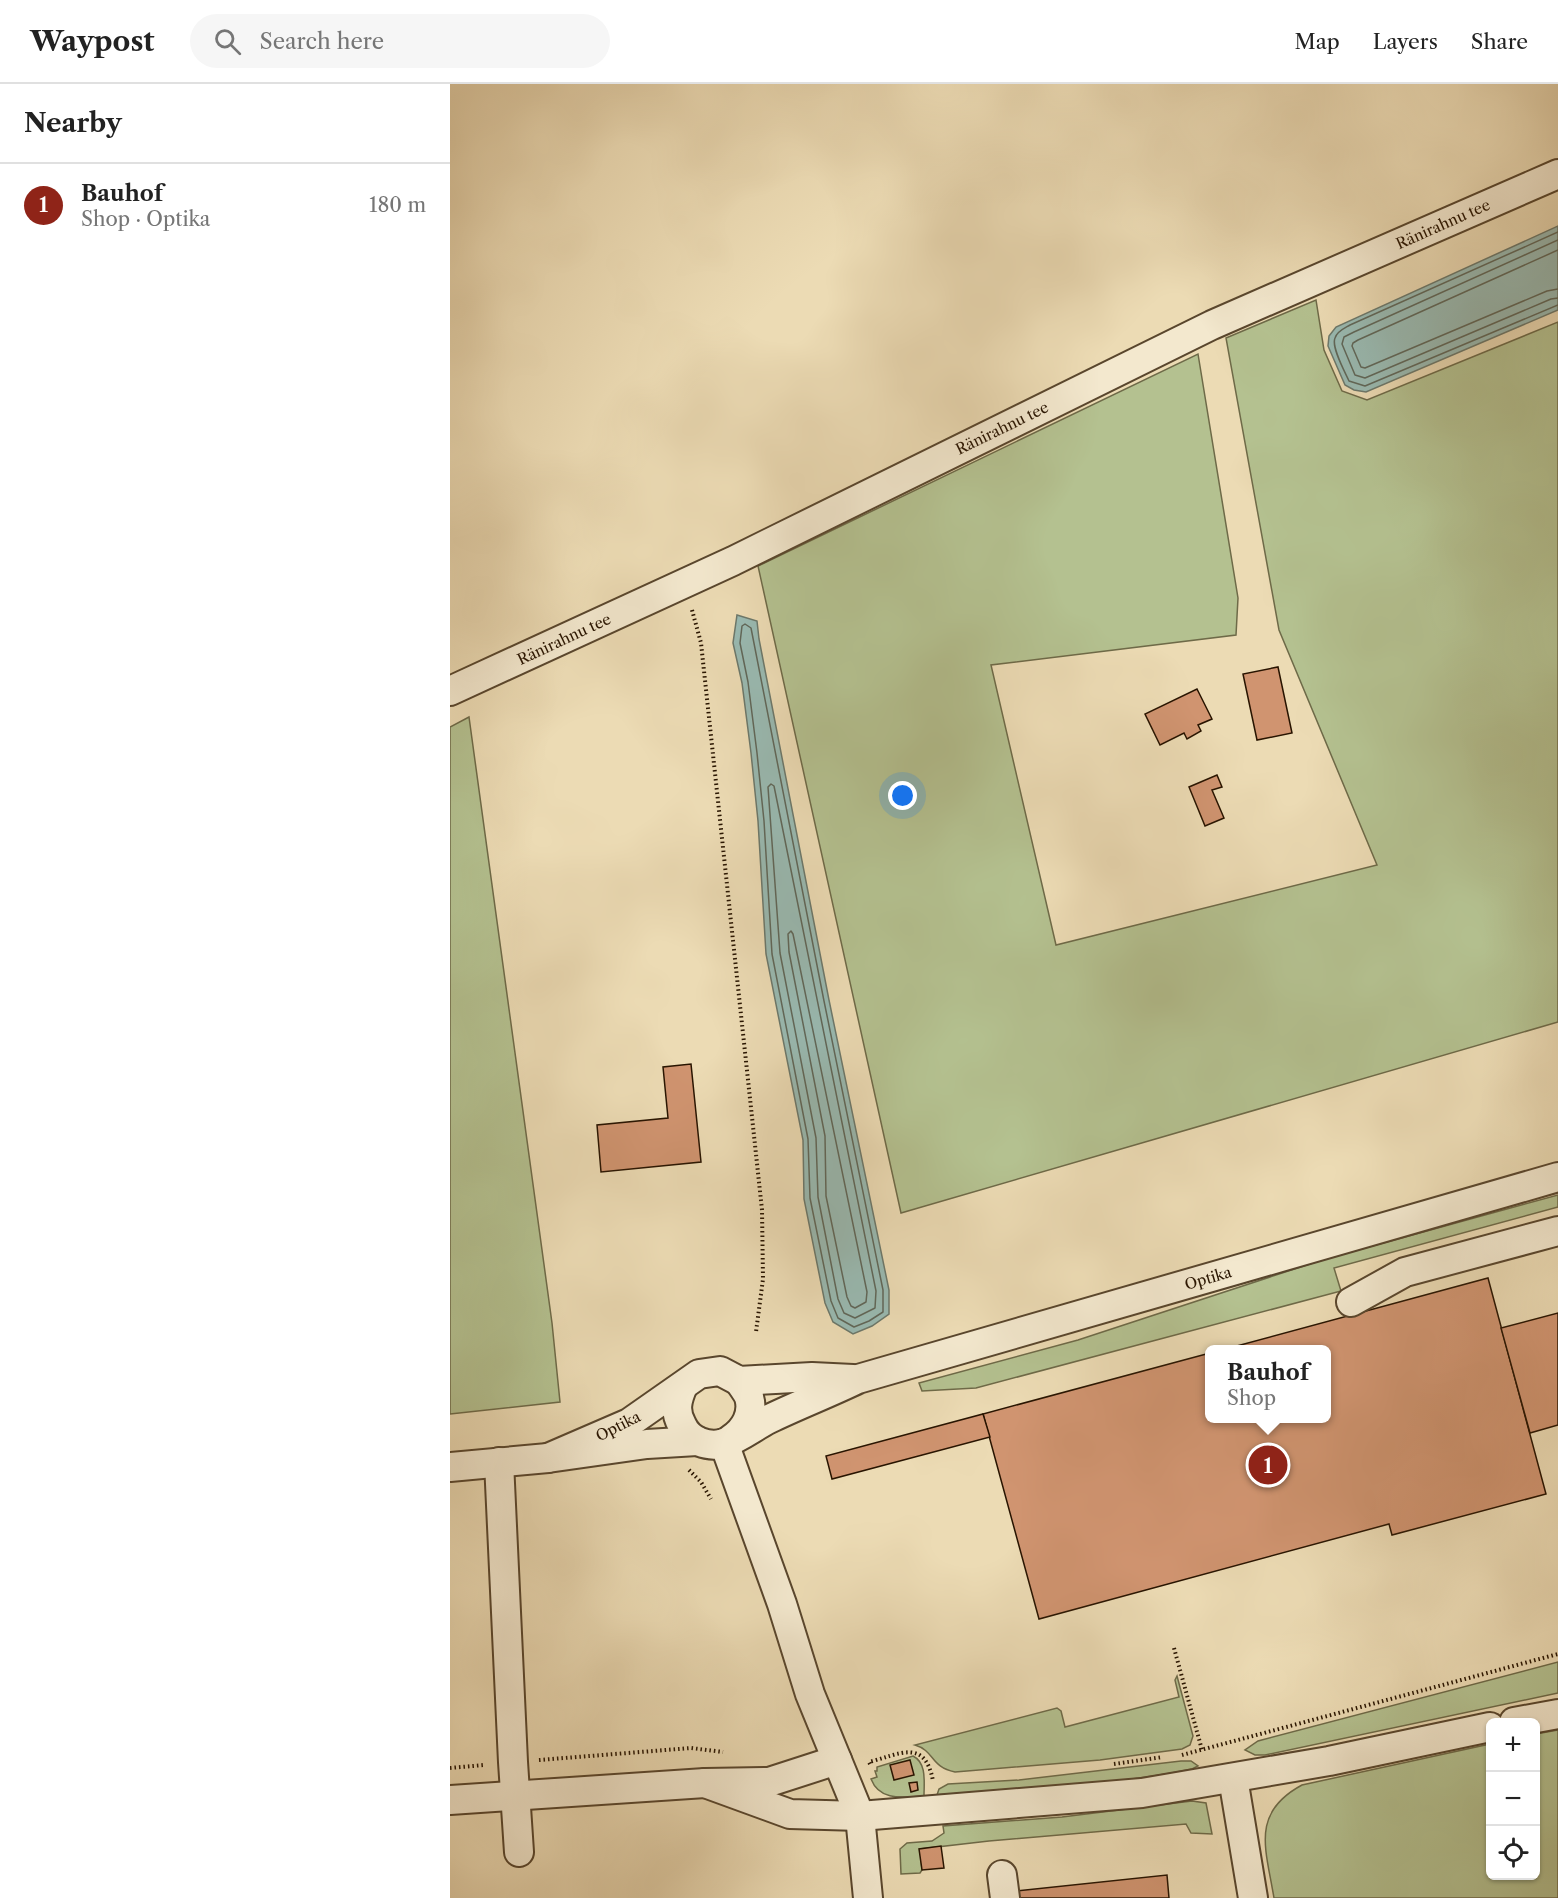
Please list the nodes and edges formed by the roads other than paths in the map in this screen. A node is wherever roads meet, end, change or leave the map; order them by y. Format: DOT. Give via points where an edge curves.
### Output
graph roads {
  1 [pos="1558,174"];
  2 [pos="450,691"];
  3 [pos="1558,1177"];
  4 [pos="1558,1231"];
  5 [pos="1351,1302"];
  6 [pos="858,1379"];
  7 [pos="739,1381"];
  8 [pos="683,1386"];
  9 [pos="711,1442"];
  10 [pos="548,1458"];
  11 [pos="500,1462"];
  12 [pos="450,1467"];
  13 [pos="1558,1714"];
  14 [pos="1536,1718"];
  15 [pos="1486,1728"];
  16 [pos="837,1760"];
  17 [pos="1233,1778"];
  18 [pos="705,1783"];
  19 [pos="515,1796"];
  20 [pos="450,1800"];
  21 [pos="860,1816"];
  22 [pos="519,1852"];
  23 [pos="868,1898"];
  24 [pos="1253,1898"];
  1 -- 2 [label="street, Ränirahnu tee" via="1212,325 685,583"];
  3 -- 6 [label="street, Optika"];
  4 -- 5 [label="street" via="1405,1272"];
  6 -- 7 [label="street"];
  6 -- 9 [label="street"];
  7 -- 8 [label="street, Optika" via="720,1371 699,1374"];
  7 -- 9 [label="street" via="749,1397 750,1416 741,1433"];
  8 -- 9 [label="street" via="677,1401 677,1417 685,1431"];
  8 -- 10 [label="street, Optika" via="629,1423"];
  9 -- 10 [label="street, Optika" via="647,1444"];
  9 -- 16 [label="street" via="782,1604 810,1694"];
  10 -- 11 [label="street, Optika"];
  11 -- 12 [label="street, Optika"];
  11 -- 19 [label="street"];
  13 -- 14 [label="street"];
  15 -- 17 [label="street"];
  16 -- 18 [label="street" via="769,1782"];
  16 -- 21 [label="street"];
  17 -- 21 [label="street" via="1142,1793"];
  17 -- 24 [label="street"];
  18 -- 19 [label="street"];
  18 -- 21 [label="street" via="790,1814"];
  19 -- 20 [label="street"];
  19 -- 22 [label="street"];
  21 -- 23 [label="street"];
}
